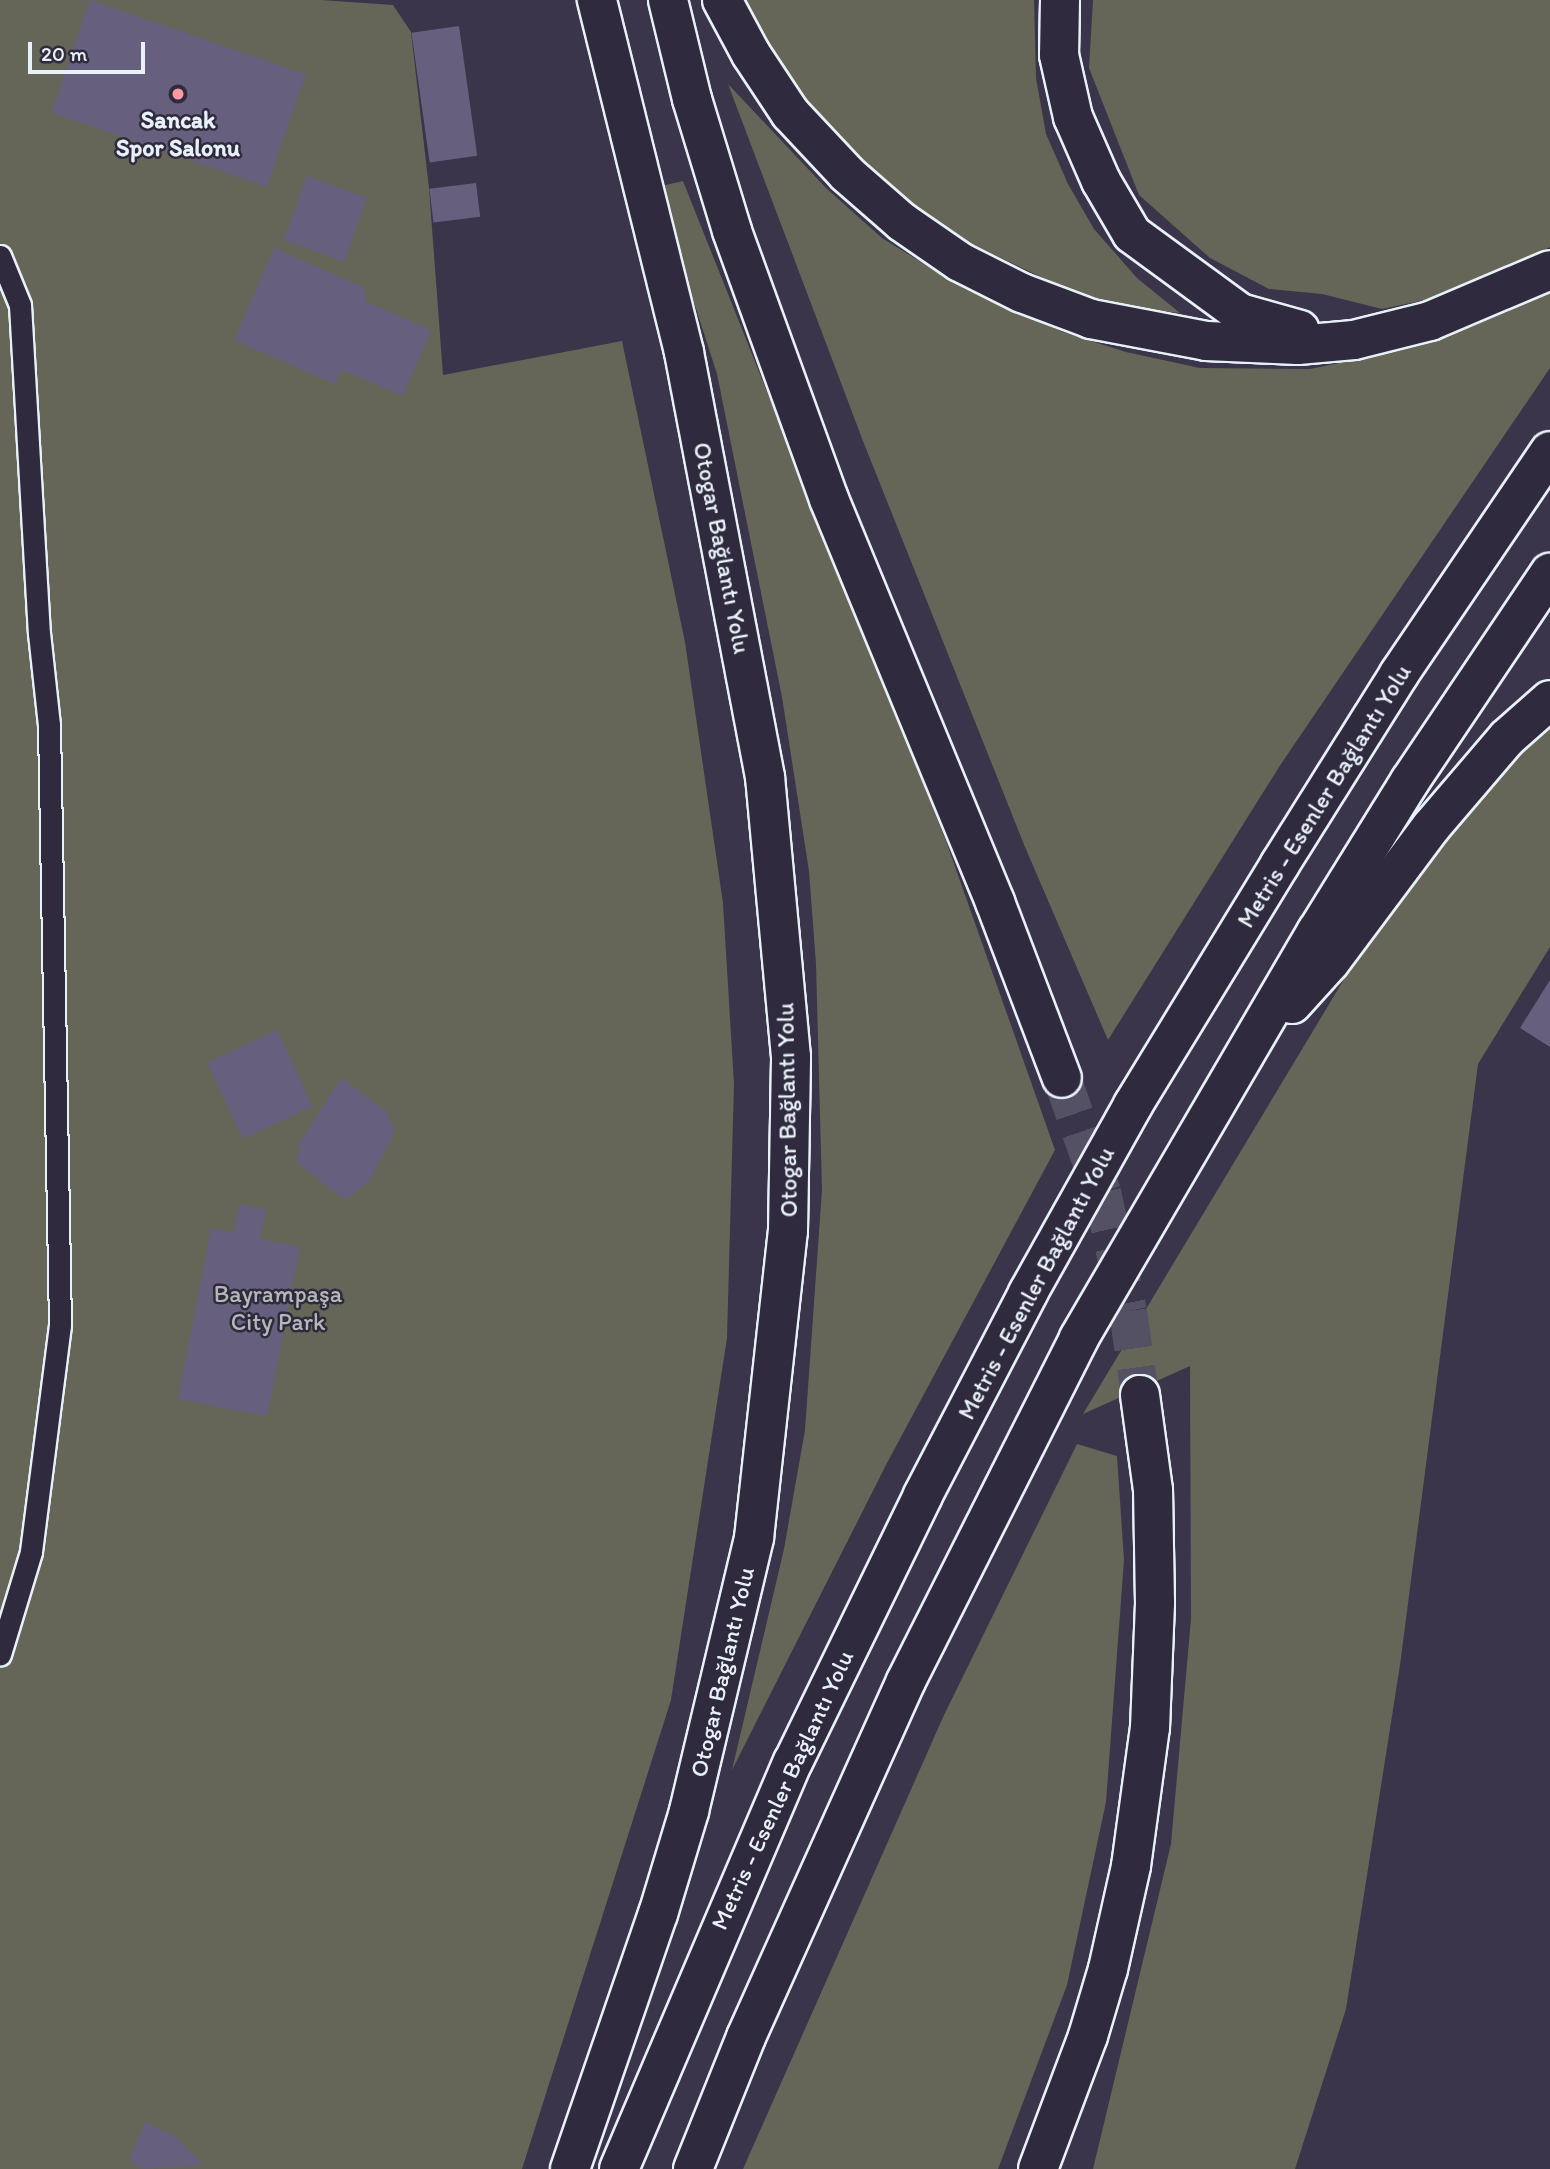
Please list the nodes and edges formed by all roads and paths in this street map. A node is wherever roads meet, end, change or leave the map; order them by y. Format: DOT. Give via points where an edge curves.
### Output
graph roads {
  1 [pos="597,0"];
  2 [pos="668,0"];
  3 [pos="722,0"];
  4 [pos="1060,0"];
  5 [pos="0,256"];
  6 [pos="1550,270"];
  7 [pos="1353,340"];
  8 [pos="1550,451"];
  9 [pos="1550,573"];
  10 [pos="1550,700"];
  11 [pos="1241,1055"];
  12 [pos="1062,1078"];
  13 [pos="1140,1395"];
  14 [pos="0,1654"];
  15 [pos="570,2169"];
  16 [pos="619,2169"];
  17 [pos="693,2169"];
  18 [pos="1038,2169"];
  1 -- 15 [label="highway, Otogar Bağlantı Yolu" via="684,352 762,764 790,1058 788,1230 754,1538 685,1824"];
  2 -- 12 [label="highway" via="732,231 829,499 995,902"];
  3 -- 7 [label="highway" via="790,113 846,174 902,222 960,262 1022,293 1143,332 1206,341 1298,345"];
  4 -- 7 [label="highway" via="1059,55 1073,117 1101,181 1132,234 1240,313"];
  5 -- 14 [label="lane" via="20,305 39,633 49,725 60,1325 31,1552"];
  6 -- 7 [label="highway" via="1430,321"];
  8 -- 16 [label="highway, Metris - Esenler Bağlantı Yolu" via="1399,674 1288,852 1133,1105 1028,1293 793,1762"];
  9 -- 11 [label="highway" via="1410,781"];
  10 -- 11 [label="highway" via="1507,738 1430,827 1330,962"];
  11 -- 17 [label="highway" via="1073,1350 906,1681 746,2037"];
  13 -- 18 [label="highway" via="1153,1490 1155,1603 1148,1742 1131,1866 1108,1969"];
}
